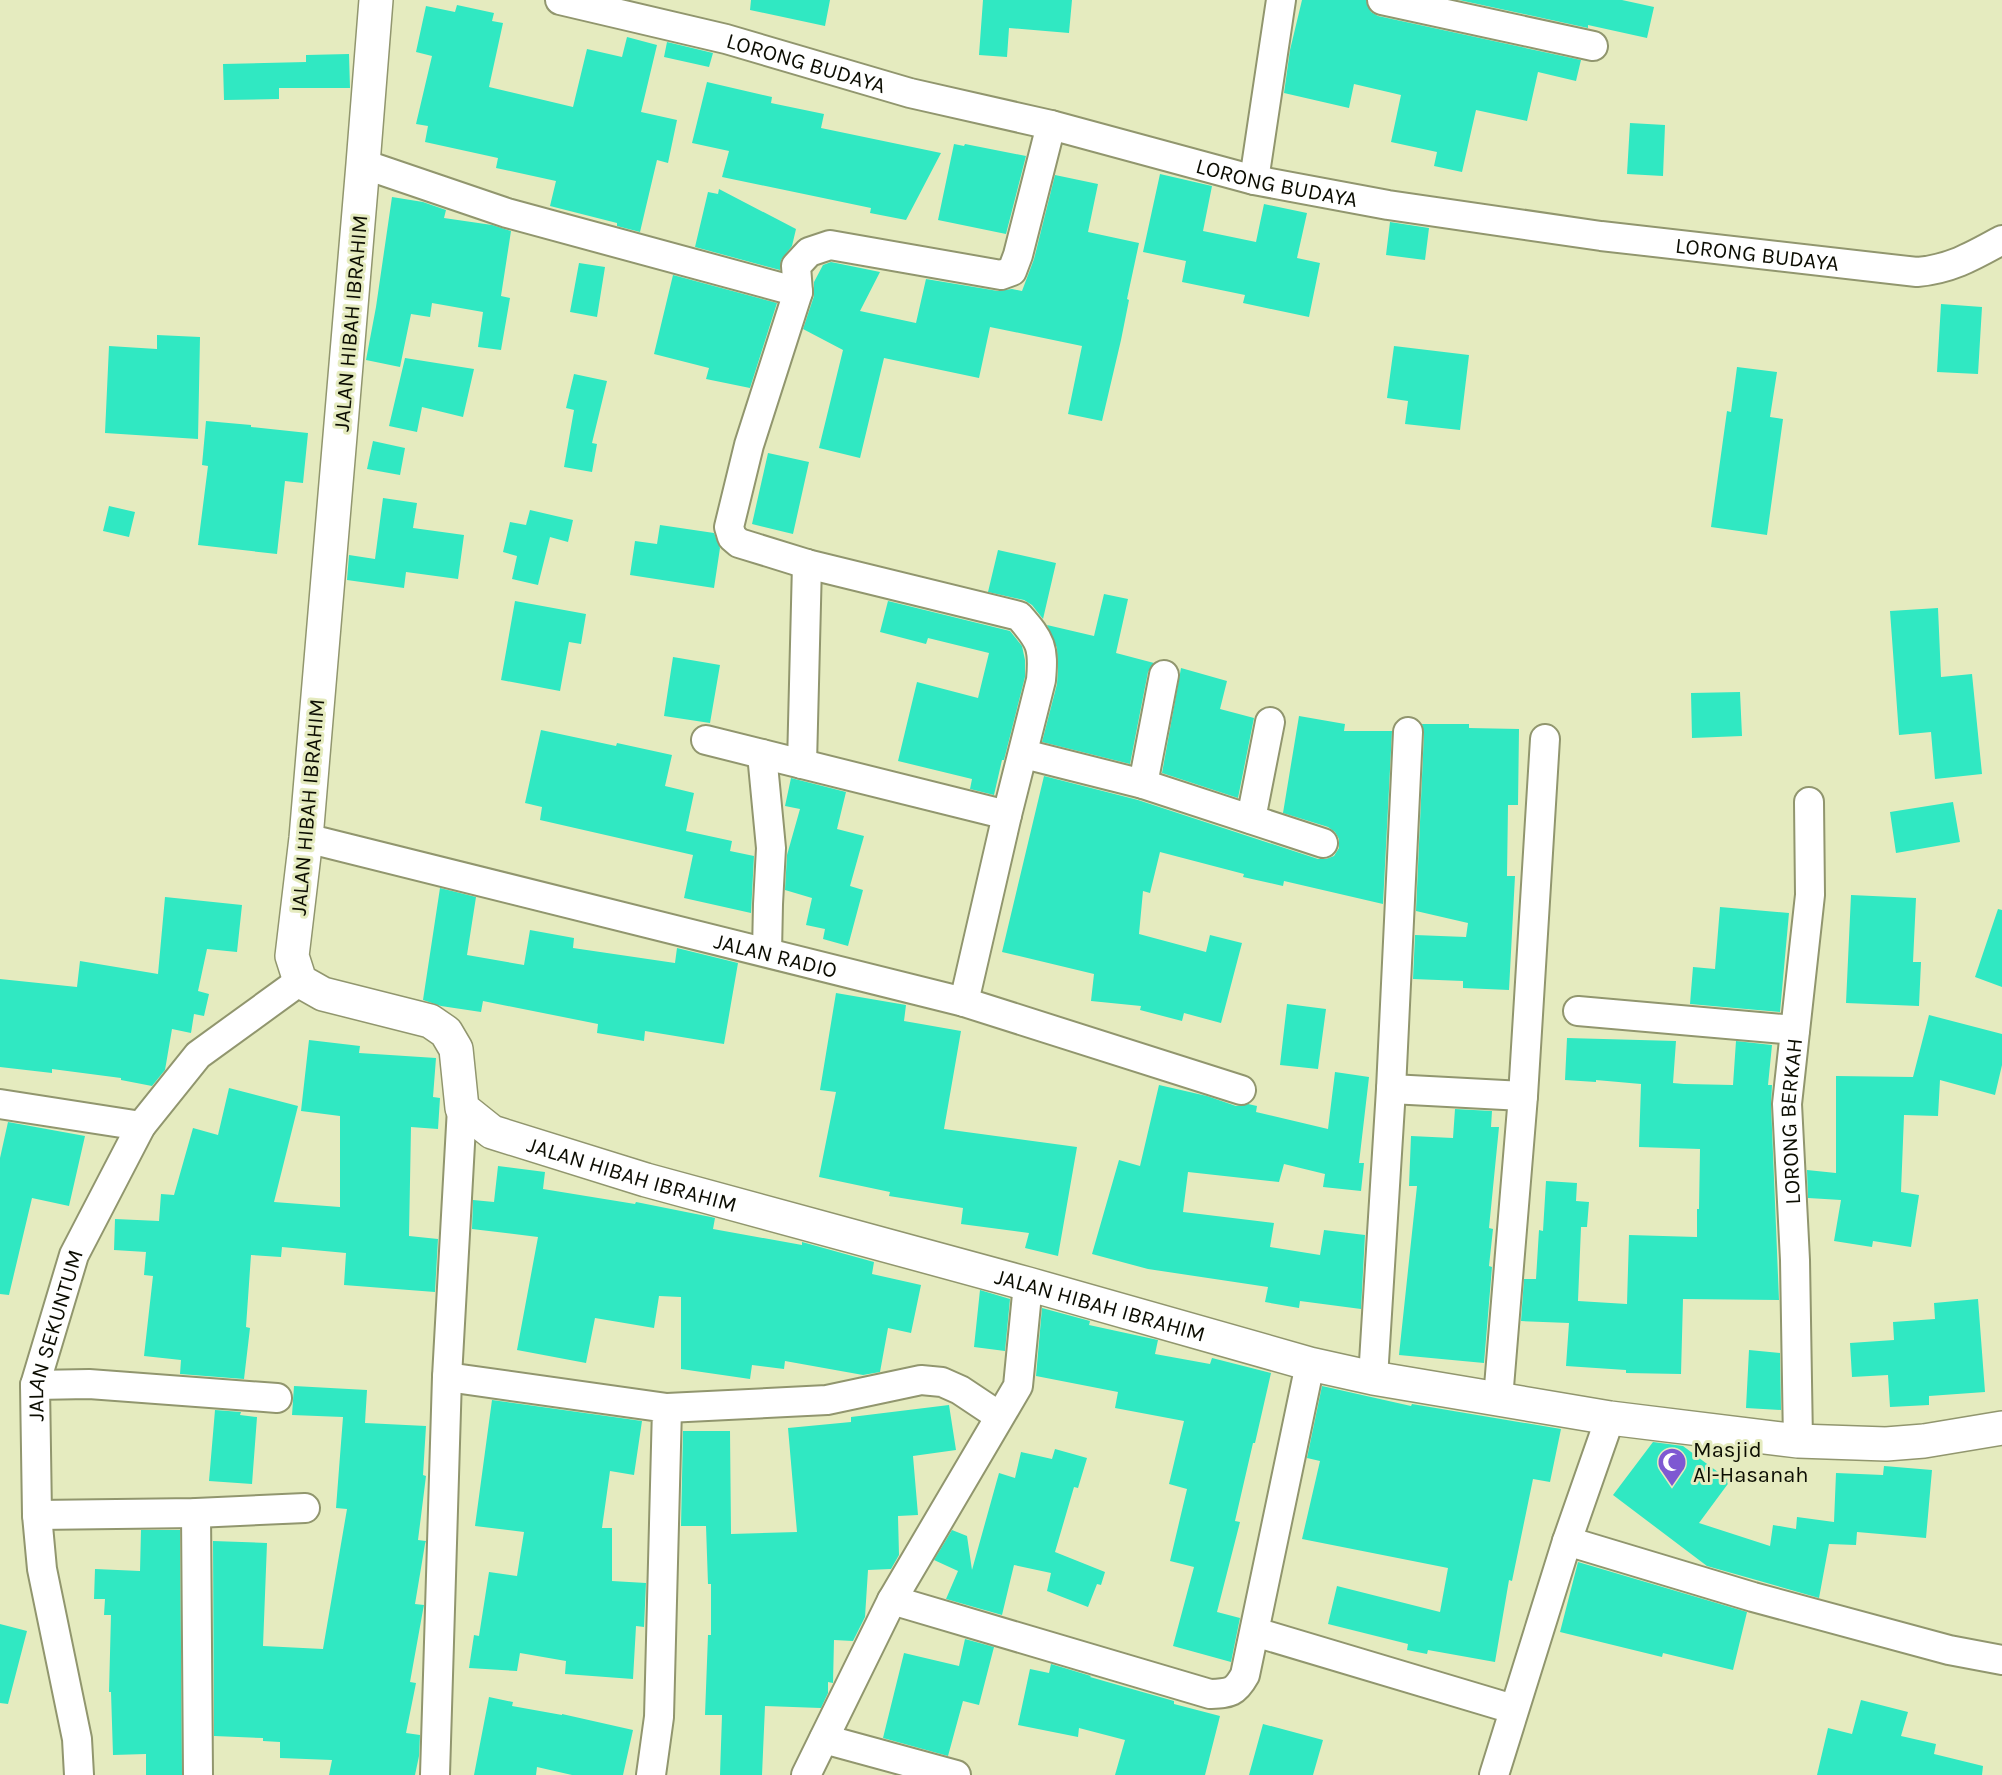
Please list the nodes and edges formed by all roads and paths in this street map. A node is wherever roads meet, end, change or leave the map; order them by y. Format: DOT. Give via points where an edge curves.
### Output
graph roads {
  1 [pos="376,0"];
  2 [pos="560,0"];
  3 [pos="1281,0"];
  4 [pos="1382,0"];
  5 [pos="654,12"];
  6 [pos="1593,46"];
  7 [pos="1051,125"];
  8 [pos="363,164"];
  9 [pos="1254,180"];
  10 [pos="2002,240"];
  11 [pos="798,292"];
  12 [pos="807,564"];
  13 [pos="1164,675"];
  14 [pos="1270,722"];
  15 [pos="1408,732"];
  16 [pos="1545,739"];
  17 [pos="706,740"];
  18 [pos="762,754"];
  19 [pos="1024,754"];
  20 [pos="802,764"];
  21 [pos="1143,784"];
  22 [pos="1809,802"];
  23 [pos="1007,815"];
  24 [pos="1251,819"];
  25 [pos="306,838"];
  26 [pos="1323,843"];
  27 [pos="767,952"];
  28 [pos="300,981"];
  29 [pos="964,1002"];
  30 [pos="1578,1011"];
  31 [pos="1795,1030"];
  32 [pos="1391,1089"];
  33 [pos="1241,1090"];
  34 [pos="1523,1096"];
  35 [pos="0,1104"];
  36 [pos="462,1108"];
  37 [pos="141,1126"];
  38 [pos="1028,1284"];
  39 [pos="1310,1364"];
  40 [pos="447,1377"];
  41 [pos="1373,1378"];
  42 [pos="35,1385"];
  43 [pos="277,1398"];
  44 [pos="1498,1398"];
  45 [pos="667,1408"];
  46 [pos="999,1416"];
  47 [pos="1610,1418"];
  48 [pos="2002,1428"];
  49 [pos="1798,1441"];
  50 [pos="305,1508"];
  51 [pos="196,1513"];
  52 [pos="37,1515"];
  53 [pos="1567,1541"];
  54 [pos="892,1600"];
  55 [pos="1255,1632"];
  56 [pos="2002,1660"];
  57 [pos="1513,1709"];
  58 [pos="824,1738"];
  59 [pos="79,1775"];
  60 [pos="198,1775"];
  61 [pos="435,1775"];
  62 [pos="651,1775"];
  63 [pos="806,1775"];
  64 [pos="956,1775"];
  65 [pos="1494,1775"];
  1 -- 8 [label="street, JALAN HIBAH IBRAHIM"];
  2 -- 5 [label="street, LORONG BUDAYA"];
  3 -- 9 [label="street"];
  4 -- 6 [label="street"];
  5 -- 7 [label="street, LORONG BUDAYA" via="726,39 910,93"];
  7 -- 9 [label="street, LORONG BUDAYA"];
  7 -- 11 [label="street" via="1011,272 1001,275 830,245 809,252 796,266"];
  8 -- 11 [label="street" via="507,213"];
  8 -- 25 [label="street, JALAN HIBAH IBRAHIM"];
  9 -- 10 [label="street, LORONG BUDAYA" via="1388,205 1601,236 1908,271 1935,270 1963,261"];
  11 -- 12 [label="street" via="749,445 729,527 739,543"];
  12 -- 19 [label="street" via="1019,616 1038,637 1043,658"];
  12 -- 20 [label="street"];
  13 -- 21 [label="street"];
  14 -- 24 [label="street"];
  15 -- 32 [label="street"];
  16 -- 34 [label="street"];
  17 -- 18 [label="street"];
  18 -- 20 [label="street"];
  18 -- 27 [label="street" via="771,848"];
  19 -- 21 [label="street"];
  19 -- 23 [label="street"];
  20 -- 23 [label="street"];
  21 -- 24 [label="street"];
  22 -- 31 [label="street, LORONG BERKAH" via="1810,895"];
  23 -- 29 [label="street"];
  24 -- 26 [label="street"];
  25 -- 27 [label="street, JALAN RADIO"];
  25 -- 28 [label="street, JALAN HIBAH IBRAHIM" via="292,956"];
  27 -- 29 [label="street, JALAN RADIO"];
  28 -- 36 [label="street" via="323,994 430,1021 446,1032 456,1049"];
  28 -- 37 [label="street, JALAN SEKUNTUM" via="198,1055"];
  29 -- 33 [label="street, JALAN RADIO"];
  30 -- 31 [label="street"];
  31 -- 49 [label="street, LORONG BERKAH" via="1787,1104"];
  32 -- 34 [label="street"];
  32 -- 41 [label="street"];
  34 -- 44 [label="street"];
  35 -- 37 [label="street"];
  36 -- 38 [label="street, JALAN HIBAH IBRAHIM" via="492,1132 646,1180"];
  36 -- 40 [label="street"];
  37 -- 42 [label="street, JALAN SEKUNTUM" via="74,1255"];
  38 -- 39 [label="street, JALAN HIBAH IBRAHIM"];
  38 -- 46 [label="street" via="1017,1386"];
  39 -- 41 [label="street, JALAN HIBAH IBRAHIM"];
  39 -- 55 [label="street"];
  40 -- 45 [label="street"];
  40 -- 61 [label="street"];
  41 -- 44 [label="street, JALAN HIBAH IBRAHIM"];
  42 -- 43 [label="street" via="89,1384"];
  42 -- 52 [label="street, JALAN SEKUNTUM"];
  44 -- 47 [label="street, JALAN HIBAH IBRAHIM"];
  45 -- 46 [label="street" via="827,1400 921,1380 942,1382 960,1390"];
  45 -- 62 [label="street" via="659,1717"];
  46 -- 54 [label="street"];
  47 -- 49 [label="street, JALAN HIBAH IBRAHIM"];
  47 -- 53 [label="street"];
  48 -- 49 [label="street, JALAN HIBAH IBRAHIM" via="1886,1444"];
  50 -- 51 [label="street"];
  51 -- 52 [label="street"];
  51 -- 60 [label="street"];
  52 -- 59 [label="street, JALAN SEKUNTUM" via="42,1569 77,1739"];
  53 -- 56 [label="street" via="1787,1607"];
  53 -- 57 [label="street"];
  54 -- 55 [label="street" via="1210,1694 1238,1689"];
  54 -- 58 [label="street"];
  55 -- 57 [label="street"];
  57 -- 65 [label="street"];
  58 -- 63 [label="street"];
  58 -- 64 [label="street"];
}
